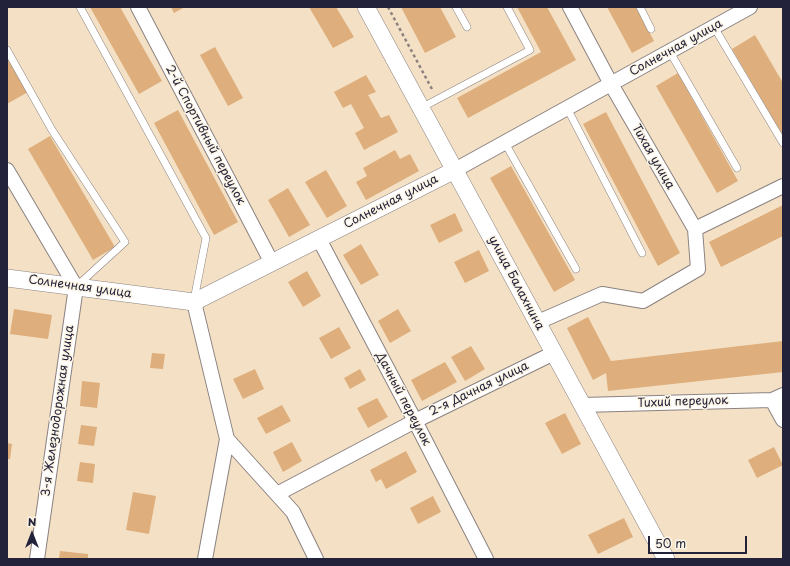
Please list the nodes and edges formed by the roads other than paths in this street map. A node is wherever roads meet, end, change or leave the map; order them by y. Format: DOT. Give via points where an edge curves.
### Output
graph roads {
  1 [pos="80,7"];
  2 [pos="138,7"];
  3 [pos="366,7"];
  4 [pos="456,7"];
  5 [pos="507,7"];
  6 [pos="570,7"];
  7 [pos="640,7"];
  8 [pos="750,7"];
  9 [pos="467,27"];
  10 [pos="714,27"];
  11 [pos="651,29"];
  12 [pos="7,50"];
  13 [pos="670,52"];
  14 [pos="610,84"];
  15 [pos="421,108"];
  16 [pos="567,108"];
  17 [pos="505,143"];
  18 [pos="783,144"];
  19 [pos="737,168"];
  20 [pos="7,170"];
  21 [pos="455,170"];
  22 [pos="783,186"];
  23 [pos="695,229"];
  24 [pos="319,239"];
  25 [pos="642,253"];
  26 [pos="272,263"];
  27 [pos="576,269"];
  28 [pos="7,278"];
  29 [pos="76,287"];
  30 [pos="194,302"];
  31 [pos="538,322"];
  32 [pos="554,353"];
  33 [pos="778,398"];
  34 [pos="582,405"];
  35 [pos="783,420"];
  36 [pos="415,421"];
  37 [pos="227,438"];
  38 [pos="277,494"];
  39 [pos="37,559"];
  40 [pos="205,559"];
  41 [pos="316,559"];
  42 [pos="486,559"];
  43 [pos="666,559"];
  1 -- 30 [label="lane" via="206,238"];
  2 -- 26 [label="street, 2-й Спортивный переулок"];
  3 -- 15 [label="street, улица Балахнина"];
  4 -- 9 [label="lane"];
  5 -- 15 [label="lane" via="530,50"];
  6 -- 14 [label="street, Тихая улица"];
  7 -- 11 [label="lane"];
  8 -- 10 [label="street, Солнечная улица"];
  10 -- 13 [label="street, Солнечная улица"];
  10 -- 18 [label="lane"];
  12 -- 29 [label="lane" via="52,130 125,242"];
  13 -- 14 [label="street, Солнечная улица"];
  13 -- 19 [label="lane"];
  14 -- 16 [label="street, Солнечная улица"];
  14 -- 23 [label="street, Тихая улица"];
  15 -- 21 [label="street, улица Балахнина"];
  16 -- 17 [label="street, Солнечная улица"];
  16 -- 25 [label="lane"];
  17 -- 21 [label="street, Солнечная улица"];
  17 -- 27 [label="lane"];
  20 -- 29 [label="street"];
  21 -- 24 [label="street, Солнечная улица"];
  21 -- 31 [label="street, улица Балахнина"];
  22 -- 23 [label="street"];
  23 -- 31 [label="street" via="698,269 643,301 602,294"];
  24 -- 26 [label="street, Солнечная улица"];
  24 -- 36 [label="street, Дачный переулок"];
  26 -- 30 [label="street, Солнечная улица"];
  28 -- 29 [label="street, Солнечная улица"];
  29 -- 30 [label="street, Солнечная улица"];
  29 -- 39 [label="street, 3-я Железнодорожная улица"];
  30 -- 37 [label="street"];
  31 -- 32 [label="street, улица Балахнина"];
  32 -- 34 [label="street, улица Балахнина"];
  32 -- 36 [label="street, 2-я Дачная улица"];
  33 -- 34 [label="street, Тихий переулок"];
  33 -- 35 [label="street"];
  34 -- 43 [label="street, улица Балахнина"];
  36 -- 38 [label="street, 2-я Дачная улица"];
  36 -- 42 [label="street, Дачный переулок"];
  37 -- 38 [label="street"];
  37 -- 40 [label="street"];
  38 -- 41 [label="street" via="293,512"];
}
